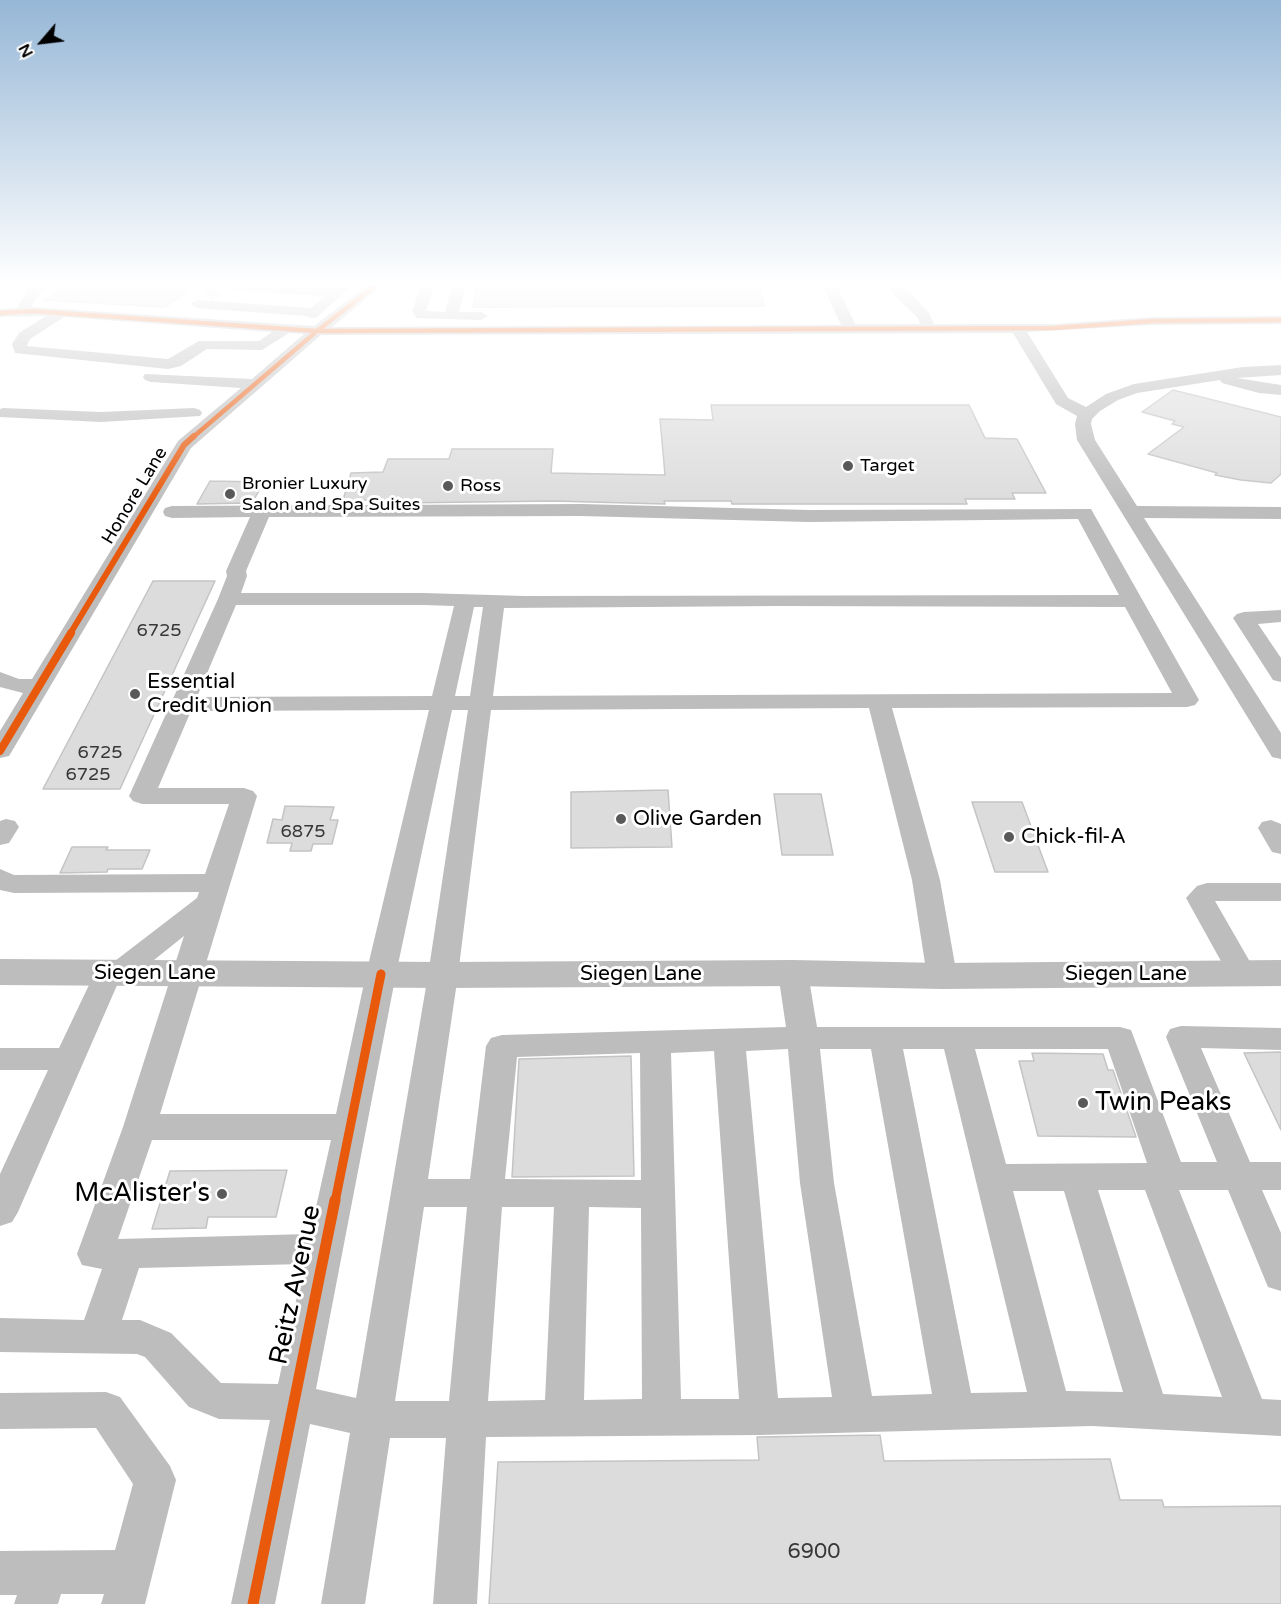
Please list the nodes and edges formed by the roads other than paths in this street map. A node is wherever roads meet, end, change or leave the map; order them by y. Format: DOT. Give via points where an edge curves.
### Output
graph roads {
  1 [pos="92,357"];
  2 [pos="185,357"];
  3 [pos="287,357"];
  4 [pos="1035,357"];
  5 [pos="1281,370"];
  6 [pos="133,376"];
  7 [pos="1214,376"];
  8 [pos="227,382"];
  9 [pos="255,384"];
  10 [pos="1281,390"];
  11 [pos="3,413"];
  12 [pos="194,413"];
  13 [pos="219,415"];
  14 [pos="1088,415"];
  15 [pos="262,511"];
  16 [pos="172,512"];
  17 [pos="1130,512"];
  18 [pos="1281,513"];
  19 [pos="228,599"];
  20 [pos="1132,601"];
  21 [pos="465,602"];
  22 [pos="495,602"];
  23 [pos="1281,616"];
  24 [pos="1281,675"];
  25 [pos="0,679"];
  26 [pos="38,686"];
  27 [pos="879,703"];
  28 [pos="441,704"];
  29 [pos="480,704"];
  30 [pos="182,705"];
  31 [pos="2,745"];
  32 [pos="1281,752"];
  33 [pos="0,878"];
  34 [pos="212,892"];
  35 [pos="1281,892"];
  36 [pos="0,972"];
  37 [pos="114,973"];
  38 [pos="187,973"];
  39 [pos="793,973"];
  40 [pos="1281,973"];
  41 [pos="381,974"];
  42 [pos="1242,974"];
  43 [pos="443,975"];
  44 [pos="942,976"];
  45 [pos="803,1038"];
  46 [pos="885,1038"];
  47 [pos="957,1038"];
  48 [pos="729,1040"];
  49 [pos="1281,1040"];
  50 [pos="655,1041"];
  51 [pos="0,1059"];
  52 [pos="69,1059"];
  53 [pos="140,1127"];
  54 [pos="350,1127"];
  55 [pos="1163,1176"];
  56 [pos="1239,1176"];
  57 [pos="1281,1176"];
  58 [pos="1077,1177"];
  59 [pos="992,1178"];
  60 [pos="408,1193"];
  61 [pos="486,1193"];
  62 [pos="572,1194"];
  63 [pos="658,1194"];
  64 [pos="0,1212"];
  65 [pos="326,1249"];
  66 [pos="126,1253"];
  67 [pos="1281,1276"];
  68 [pos="0,1335"];
  69 [pos="98,1335"];
  70 [pos="294,1402"];
  71 [pos="1052,1409"];
  72 [pos="0,1411"];
  73 [pos="1149,1411"];
  74 [pos="955,1413"];
  75 [pos="855,1414"];
  76 [pos="662,1417"];
  77 [pos="760,1417"];
  78 [pos="1265,1417"];
  79 [pos="564,1418"];
  80 [pos="467,1419"];
  81 [pos="372,1420"];
  82 [pos="0,1573"];
  83 [pos="41,1588"];
  84 [pos="127,1588"];
  85 [pos="253,1604"];
  86 [pos="343,1604"];
  87 [pos="455,1604"];
  1 -- 2 [label="street" via="168,364"];
  3 -- 9 [label="street, Honore Lane"];
  4 -- 14 [label="street" via="1062,401"];
  5 -- 7 [label="street"];
  6 -- 8 [label="street"];
  7 -- 10 [label="street"];
  7 -- 14 [label="street" via="1128,391 1102,403"];
  8 -- 9 [label="street"];
  8 -- 12 [label="street" via="202,391 190,410"];
  9 -- 13 [label="street, Honore Lane"];
  11 -- 12 [label="street" via="101,417"];
  12 -- 13 [label="street"];
  13 -- 26 [label="street, Honore Lane" via="184,445"];
  14 -- 17 [label="street" via="1083,424 1086,440"];
  15 -- 16 [label="street"];
  15 -- 19 [label="street"];
  15 -- 20 [label="street" via="581,510 809,516 1084,513"];
  17 -- 18 [label="street"];
  17 -- 32 [label="street"];
  19 -- 21 [label="street"];
  19 -- 30 [label="street"];
  20 -- 22 [label="street"];
  20 -- 27 [label="street" via="1187,700"];
  21 -- 22 [label="street"];
  21 -- 28 [label="street, Reitz Avenue"];
  22 -- 29 [label="street"];
  23 -- 24 [label="street" via="1244,618"];
  25 -- 26 [label="street" via="16,686"];
  26 -- 31 [label="street, Honore Lane"];
  27 -- 29 [label="street"];
  27 -- 44 [label="street" via="926,880"];
  28 -- 29 [label="street"];
  28 -- 30 [label="street"];
  28 -- 41 [label="street, Reitz Avenue"];
  29 -- 43 [label="street"];
  30 -- 34 [label="street" via="142,796 244,796"];
  33 -- 34 [label="street" via="14,884"];
  34 -- 37 [label="street"];
  34 -- 38 [label="street"];
  35 -- 42 [label="street" via="1207,892 1200,898"];
  36 -- 37 [label="main road, Siegen Lane"];
  37 -- 38 [label="main road, Siegen Lane"];
  37 -- 52 [label="street"];
  38 -- 41 [label="main road, Siegen Lane"];
  38 -- 53 [label="street"];
  39 -- 43 [label="main road, Siegen Lane"];
  39 -- 44 [label="main road, Siegen Lane"];
  39 -- 45 [label="street"];
  40 -- 42 [label="main road, Siegen Lane"];
  41 -- 43 [label="main road, Siegen Lane"];
  41 -- 54 [label="street, Reitz Avenue"];
  42 -- 44 [label="main road, Siegen Lane"];
  43 -- 60 [label="street"];
  45 -- 46 [label="street"];
  45 -- 48 [label="street"];
  45 -- 75 [label="street" via="817,1183"];
  46 -- 47 [label="street"];
  46 -- 74 [label="street"];
  47 -- 55 [label="street" via="1120,1038"];
  47 -- 59 [label="street"];
  48 -- 50 [label="street"];
  48 -- 77 [label="street"];
  49 -- 56 [label="street" via="1180,1037"];
  50 -- 61 [label="street" via="502,1046"];
  50 -- 63 [label="street"];
  51 -- 52 [label="street"];
  52 -- 64 [label="street"];
  53 -- 54 [label="street"];
  53 -- 66 [label="street" via="95,1254"];
  54 -- 65 [label="street, Reitz Avenue"];
  55 -- 56 [label="street"];
  55 -- 58 [label="street"];
  55 -- 78 [label="street"];
  56 -- 57 [label="street"];
  56 -- 67 [label="street"];
  58 -- 59 [label="street"];
  58 -- 73 [label="street"];
  59 -- 71 [label="street"];
  60 -- 61 [label="street"];
  60 -- 81 [label="street"];
  61 -- 62 [label="street"];
  61 -- 80 [label="street"];
  62 -- 63 [label="street"];
  62 -- 79 [label="street"];
  63 -- 76 [label="street"];
  65 -- 66 [label="street"];
  65 -- 70 [label="street, Reitz Avenue"];
  66 -- 69 [label="street"];
  68 -- 69 [label="street"];
  69 -- 70 [label="street" via="140,1337 158,1345 203,1394 219,1401"];
  70 -- 81 [label="street"];
  70 -- 85 [label="street, Reitz Avenue"];
  71 -- 73 [label="street"];
  71 -- 74 [label="street"];
  72 -- 84 [label="street" via="106,1410 155,1480"];
  73 -- 78 [label="street"];
  74 -- 75 [label="street"];
  75 -- 77 [label="street"];
  76 -- 77 [label="street"];
  76 -- 79 [label="street"];
  79 -- 80 [label="street"];
  80 -- 81 [label="street"];
  80 -- 87 [label="street"];
  81 -- 86 [label="street"];
  82 -- 83 [label="street"];
  83 -- 84 [label="street"];
}
